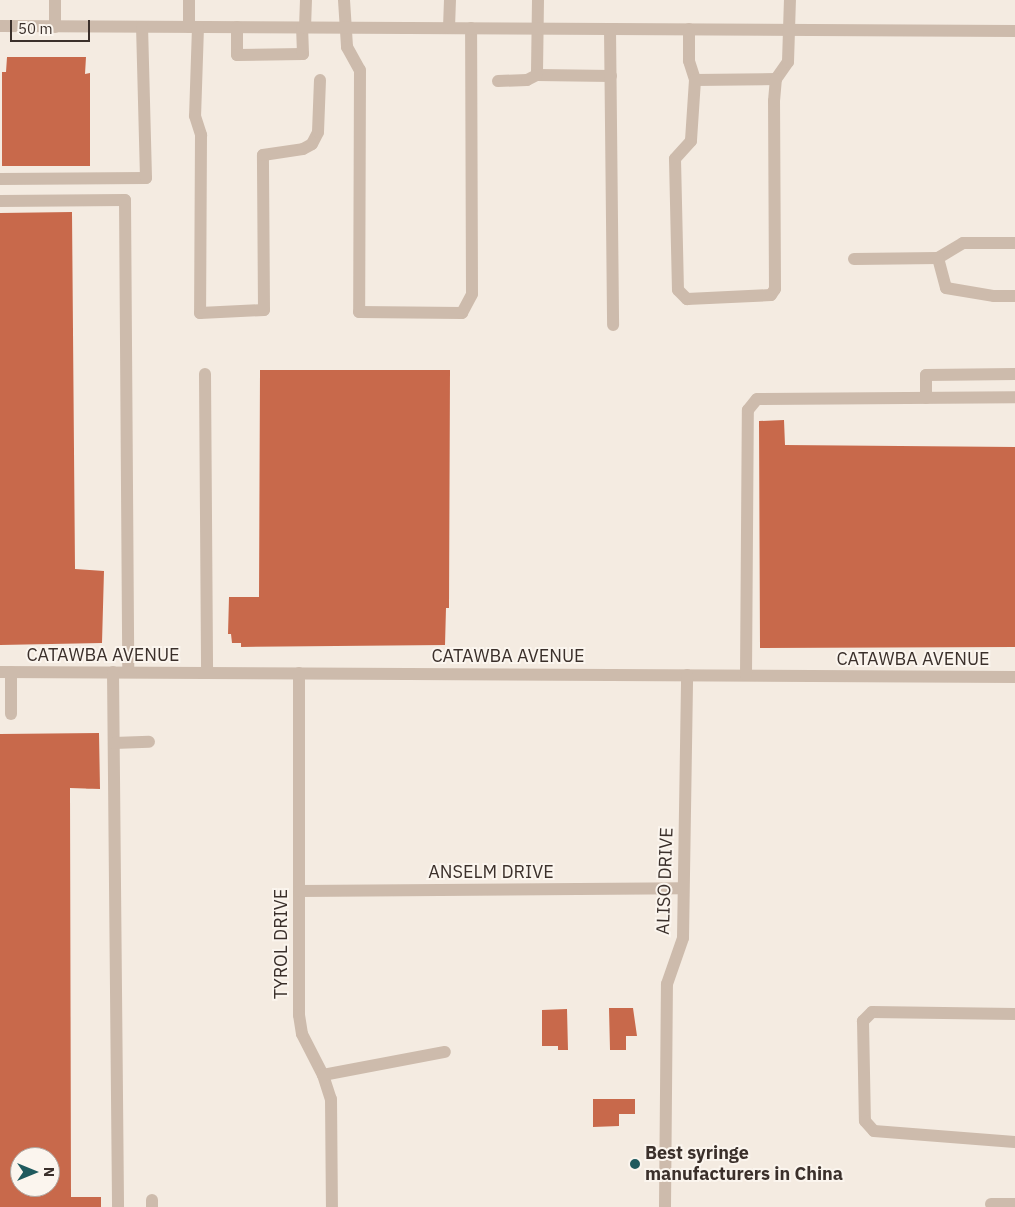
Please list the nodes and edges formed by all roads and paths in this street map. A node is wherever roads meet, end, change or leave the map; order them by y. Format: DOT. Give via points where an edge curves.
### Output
graph roads {
  1 [pos="55,0"];
  2 [pos="189,0"];
  3 [pos="306,0"];
  4 [pos="344,0"];
  5 [pos="450,0"];
  6 [pos="538,0"];
  7 [pos="790,0"];
  8 [pos="0,26"];
  9 [pos="55,27"];
  10 [pos="142,27"];
  11 [pos="194,27"];
  12 [pos="237,27"];
  13 [pos="304,28"];
  14 [pos="345,28"];
  15 [pos="449,28"];
  16 [pos="471,28"];
  17 [pos="538,29"];
  18 [pos="610,29"];
  19 [pos="689,29"];
  20 [pos="790,30"];
  21 [pos="1015,31"];
  22 [pos="537,75"];
  23 [pos="611,76"];
  24 [pos="776,79"];
  25 [pos="320,80"];
  26 [pos="694,80"];
  27 [pos="498,81"];
  28 [pos="0,179"];
  29 [pos="0,201"];
  30 [pos="1015,243"];
  31 [pos="938,258"];
  32 [pos="854,259"];
  33 [pos="1015,296"];
  34 [pos="613,325"];
  35 [pos="205,374"];
  36 [pos="1015,374"];
  37 [pos="1015,397"];
  38 [pos="926,398"];
  39 [pos="6,672"];
  40 [pos="113,672"];
  41 [pos="128,672"];
  42 [pos="206,672"];
  43 [pos="299,673"];
  44 [pos="687,674"];
  45 [pos="746,675"];
  46 [pos="1015,677"];
  47 [pos="11,714"];
  48 [pos="149,742"];
  49 [pos="114,743"];
  50 [pos="684,888"];
  51 [pos="299,891"];
  52 [pos="1015,1014"];
  53 [pos="445,1052"];
  54 [pos="323,1075"];
  55 [pos="1015,1142"];
  56 [pos="991,1204"];
  57 [pos="1015,1204"];
  58 [pos="118,1207"];
  59 [pos="332,1207"];
  60 [pos="664,1207"];
  1 -- 9 [label="street"];
  2 -- 11 [label="street"];
  3 -- 13 [label="street"];
  4 -- 14 [label="street"];
  5 -- 15 [label="street"];
  6 -- 17 [label="street"];
  7 -- 20 [label="street"];
  8 -- 9 [label="street"];
  9 -- 10 [label="street"];
  10 -- 11 [label="street"];
  10 -- 28 [label="street" via="146,178"];
  11 -- 12 [label="street"];
  11 -- 25 [label="street" via="195,116 201,135 200,313 264,310 263,155 303,149 312,144 318,132"];
  12 -- 13 [label="street"];
  12 -- 13 [label="street" via="237,55 303,54"];
  13 -- 14 [label="street"];
  14 -- 15 [label="street"];
  14 -- 16 [label="street" via="347,46 360,70 359,312 462,313 472,294"];
  15 -- 16 [label="street"];
  16 -- 17 [label="street"];
  17 -- 18 [label="street"];
  17 -- 22 [label="street"];
  18 -- 19 [label="street"];
  18 -- 23 [label="street"];
  19 -- 20 [label="street"];
  19 -- 26 [label="street" via="689,61"];
  20 -- 21 [label="street"];
  20 -- 24 [label="street" via="788,62"];
  22 -- 23 [label="street"];
  22 -- 27 [label="street" via="527,80"];
  23 -- 34 [label="street"];
  24 -- 26 [label="street"];
  24 -- 26 [label="street" via="775,289 771,295 687,299 678,290 675,159 691,141"];
  29 -- 41 [label="street" via="125,200"];
  30 -- 31 [label="street" via="963,243"];
  31 -- 32 [label="street"];
  31 -- 33 [label="street" via="946,288"];
  35 -- 42 [label="street"];
  36 -- 38 [label="street" via="926,375"];
  37 -- 38 [label="street"];
  38 -- 45 [label="street" via="757,399 748,410"];
  39 -- 40 [label="street, CATAWBA AVENUE"];
  39 -- 47 [label="street"];
  40 -- 41 [label="street, CATAWBA AVENUE"];
  40 -- 49 [label="street"];
  41 -- 42 [label="street, CATAWBA AVENUE"];
  42 -- 43 [label="street, CATAWBA AVENUE"];
  43 -- 44 [label="street, CATAWBA AVENUE"];
  43 -- 51 [label="street, TYROL DRIVE"];
  44 -- 45 [label="street, CATAWBA AVENUE"];
  44 -- 50 [label="street, ALISO DRIVE"];
  45 -- 46 [label="street, CATAWBA AVENUE"];
  48 -- 49 [label="street"];
  49 -- 58 [label="street"];
  50 -- 51 [label="street, ANSELM DRIVE"];
  50 -- 60 [label="street, ALISO DRIVE" via="683,938 667,984"];
  51 -- 54 [label="street, TYROL DRIVE" via="299,1016 302,1034"];
  52 -- 55 [label="street" via="872,1012 862,1021 865,1121 874,1131"];
  53 -- 54 [label="street"];
  54 -- 59 [label="street, TYROL DRIVE" via="332,1099"];
  56 -- 57 [label="street"];
}
